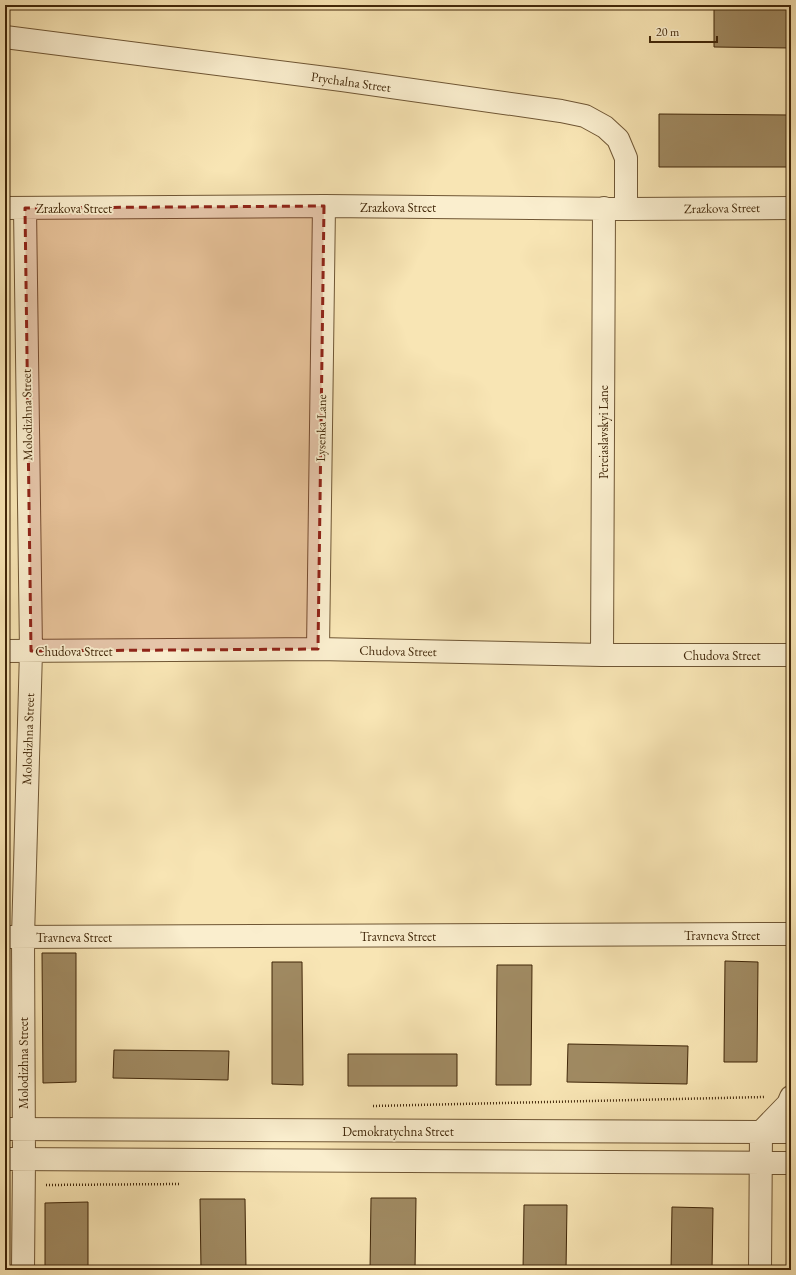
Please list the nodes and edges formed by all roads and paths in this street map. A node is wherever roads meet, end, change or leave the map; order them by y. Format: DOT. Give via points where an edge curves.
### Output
graph roads {
  1 [pos="5,37"];
  2 [pos="324,206"];
  3 [pos="15,208"];
  4 [pos="604,208"];
  5 [pos="791,208"];
  6 [pos="626,209"];
  7 [pos="318,649"];
  8 [pos="5,651"];
  9 [pos="30,651"];
  10 [pos="791,655"];
  11 [pos="602,656"];
  12 [pos="791,934"];
  13 [pos="14,937"];
  14 [pos="767,1097"];
  15 [pos="791,1097"];
  16 [pos="367,1106"];
  17 [pos="14,1129"];
  18 [pos="761,1132"];
  19 [pos="791,1132"];
  20 [pos="15,1159"];
  21 [pos="761,1162"];
  22 [pos="791,1162"];
  23 [pos="23,1270"];
  24 [pos="760,1270"];
  1 -- 6 [label="street, Prychalna Street" via="373,85 585,116 605,127 618,139 626,158"];
  2 -- 3 [label="street, Zrazkova Street"];
  2 -- 4 [label="street, Zrazkova Street"];
  2 -- 7 [label="street, Lysenka Lane"];
  3 -- 9 [label="street, Molodizhna Street"];
  4 -- 6 [label="street, Zrazkova Street"];
  4 -- 11 [label="street, Pereiaslavskyi Lane"];
  5 -- 6 [label="street, Zrazkova Street"];
  7 -- 9 [label="street, Chudova Street"];
  7 -- 11 [label="street, Chudova Street"];
  8 -- 9 [label="street, Chudova Street"];
  9 -- 13 [label="street, Molodizhna Street"];
  10 -- 11 [label="street, Chudova Street"];
  12 -- 13 [label="street, Travneva Street"];
  13 -- 17 [label="street, Molodizhna Street"];
  14 -- 16 [label="path"];
  15 -- 18 [label="street" via="788,1104"];
  17 -- 18 [label="street, Demokratychna Street"];
  17 -- 20 [label="street, Molodizhna Street"];
  18 -- 19 [label="street, Demokratychna Street"];
  18 -- 21 [label="street"];
  20 -- 21 [label="street"];
  20 -- 23 [label="street, Molodizhna Street"];
  21 -- 22 [label="street"];
  21 -- 24 [label="street"];
}
